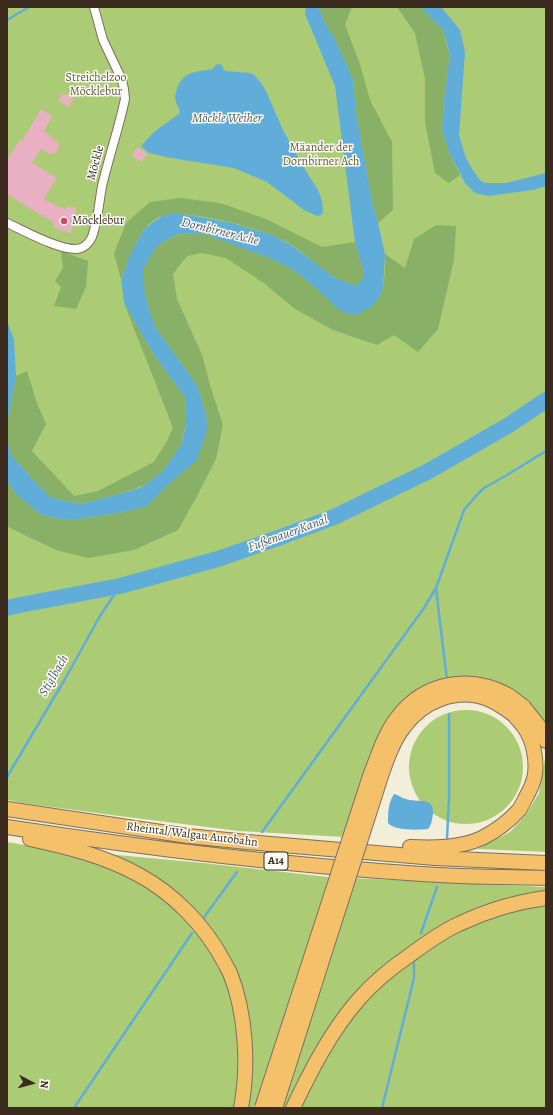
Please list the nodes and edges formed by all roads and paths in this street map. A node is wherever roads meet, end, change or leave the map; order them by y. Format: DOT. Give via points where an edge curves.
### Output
graph roads {
  1 [pos="94,7"];
  2 [pos="7,223"];
  3 [pos="518,711"];
  4 [pos="546,741"];
  5 [pos="7,809"];
  6 [pos="7,827"];
  7 [pos="7,830"];
  8 [pos="320,848"];
  9 [pos="546,863"];
  10 [pos="546,878"];
  11 [pos="546,898"];
  12 [pos="241,1108"];
  13 [pos="262,1108"];
  14 [pos="275,1108"];
  15 [pos="293,1108"];
  1 -- 2 [label="street, Möckle" via="103,40 122,80 125,99 91,238 81,248 70,249 42,240"];
  3 -- 4 [label="highway" via="539,726"];
  3 -- 8 [label="highway" via="532,742 535,774 520,809 497,829 482,838 437,848 369,845"];
  3 -- 13 [label="highway, bridge" via="509,696 492,688 457,683 437,687 415,699 397,718 383,741 370,776"];
  3 -- 14 [label="highway, bridge" via="471,695 451,696 435,701 418,712 404,727 381,776"];
  5 -- 8 [label="highway, Rheintal/Walgau Autobahn / A14" via="188,836"];
  6 -- 10 [label="highway, Rheintal/Walgau Autobahn / A14" via="194,853 318,865 423,874"];
  7 -- 12 [label="highway" via="18,836 90,855 139,875 164,891 202,928 230,972 239,1002 244,1034 245,1068"];
  8 -- 9 [label="highway, Rheintal/Walgau Autobahn / A14" via="435,858"];
  11 -- 15 [label="highway" via="493,910 459,924 433,938 383,974 359,999 338,1027 319,1056"];
}
